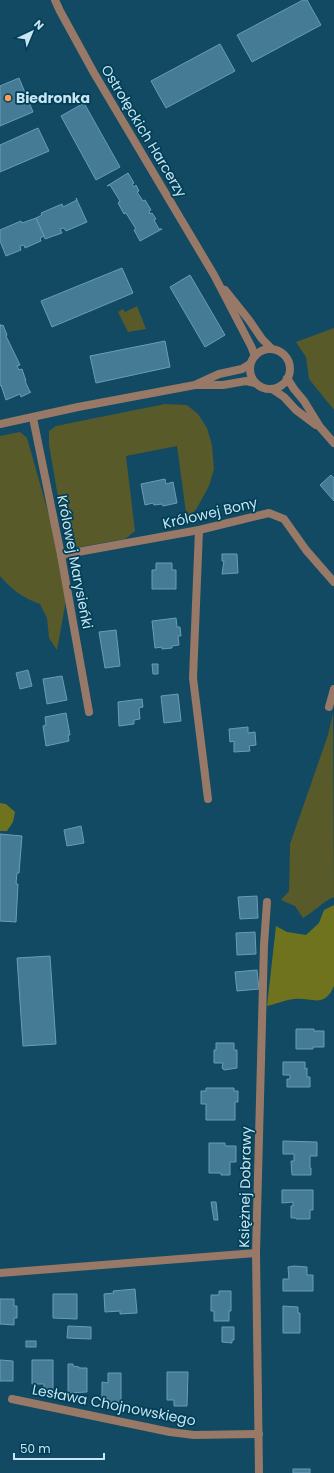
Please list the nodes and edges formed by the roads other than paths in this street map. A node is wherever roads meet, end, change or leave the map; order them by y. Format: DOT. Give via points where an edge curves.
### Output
graph roads {
  1 [pos="55,0"];
  2 [pos="214,275"];
  3 [pos="272,349"];
  4 [pos="255,356"];
  5 [pos="250,364"];
  6 [pos="287,378"];
  7 [pos="255,383"];
  8 [pos="195,385"];
  9 [pos="272,389"];
  10 [pos="33,418"];
  11 [pos="0,424"];
  12 [pos="320,427"];
  13 [pos="334,443"];
  14 [pos="199,530"];
  15 [pos="61,555"];
  16 [pos="334,582"];
  17 [pos="334,689"];
  18 [pos="329,707"];
  19 [pos="89,712"];
  20 [pos="208,800"];
  21 [pos="267,902"];
  22 [pos="256,1253"];
  23 [pos="0,1272"];
  24 [pos="12,1398"];
  25 [pos="259,1434"];
  26 [pos="259,1473"];
  1 -- 2 [label="street, Ostrołęckich Harcerzy" via="94,73"];
  2 -- 3 [label="street, Ostrołęckich Harcerzy"];
  2 -- 4 [label="street, Ostrołęckich Harcerzy"];
  3 -- 4 [label="street" via="263,350"];
  3 -- 6 [label="street" via="286,358 290,368"];
  4 -- 5 [label="street"];
  5 -- 7 [label="street" via="250,375"];
  5 -- 8 [label="street"];
  6 -- 9 [label="street" via="281,386"];
  6 -- 12 [label="street"];
  7 -- 8 [label="street" via="246,381 223,385"];
  7 -- 9 [label="street" via="263,388"];
  8 -- 10 [label="street"];
  9 -- 12 [label="street"];
  10 -- 11 [label="street"];
  10 -- 15 [label="street, Królowej Marysieńki"];
  12 -- 13 [label="street"];
  14 -- 15 [label="street, Królowej Bony"];
  14 -- 16 [label="street, Królowej Bony" via="269,513 284,519 306,550"];
  14 -- 20 [label="street" via="193,678"];
  15 -- 19 [label="street, Królowej Marysieńki"];
  17 -- 18 [label="street"];
  21 -- 22 [label="street, Księżnej Dobrawy"];
  22 -- 23 [label="street"];
  22 -- 25 [label="street, Księżnej Dobrawy"];
  24 -- 25 [label="street, Lesława Chojnowskiego" via="170,1432 194,1435"];
  25 -- 26 [label="street, Księżnej Dobrawy"];
}
